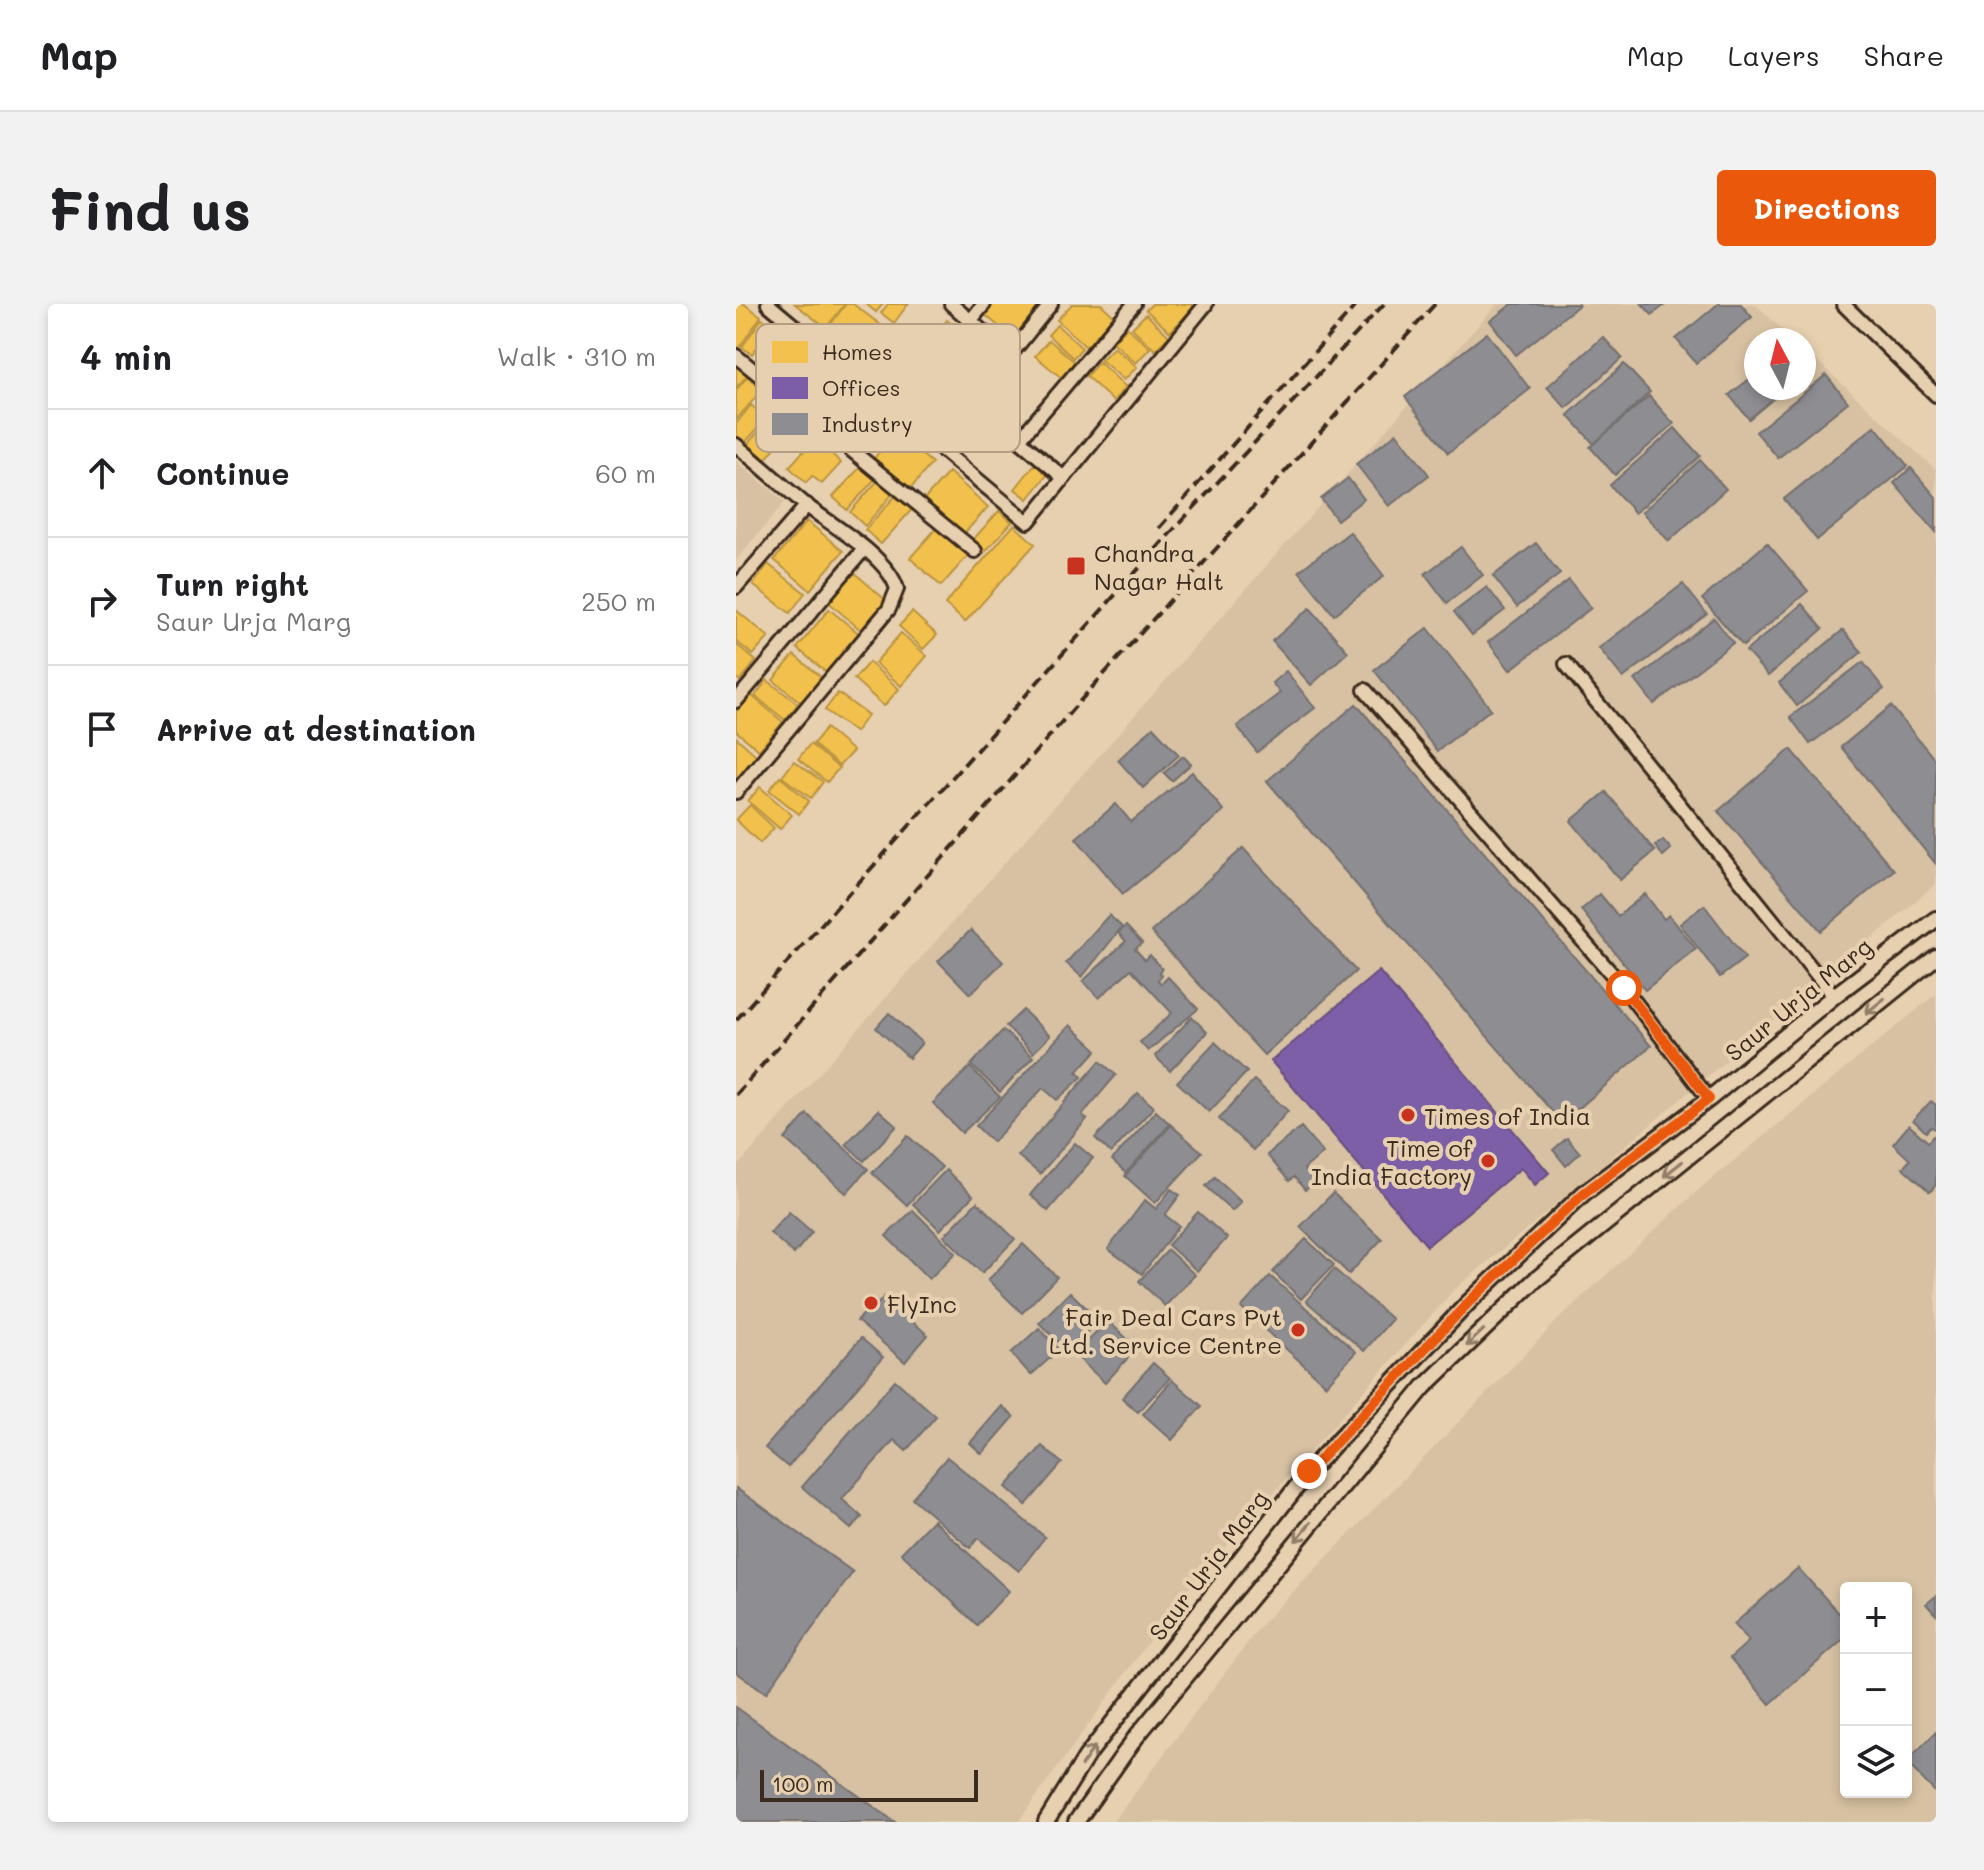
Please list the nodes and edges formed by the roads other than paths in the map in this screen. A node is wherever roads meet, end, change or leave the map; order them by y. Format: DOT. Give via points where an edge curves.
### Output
graph roads {
  1 [pos="768,304"];
  2 [pos="951,304"];
  3 [pos="984,304"];
  4 [pos="1051,304"];
  5 [pos="1134,304"];
  6 [pos="1206,304"];
  7 [pos="1843,304"];
  8 [pos="971,320"];
  9 [pos="792,324"];
  10 [pos="975,324"];
  11 [pos="1020,343"];
  12 [pos="736,356"];
  13 [pos="756,372"];
  14 [pos="1936,395"];
  15 [pos="1020,439"];
  16 [pos="1020,441"];
  17 [pos="736,445"];
  18 [pos="854,452"];
  19 [pos="944,452"];
  20 [pos="1064,478"];
  21 [pos="807,505"];
  22 [pos="864,549"];
  23 [pos="975,551"];
  24 [pos="736,587"];
  25 [pos="1566,664"];
  26 [pos="1365,690"];
  27 [pos="736,701"];
  28 [pos="736,792"];
  29 [pos="1936,919"];
  30 [pos="1936,957"];
  31 [pos="1834,996"];
  32 [pos="1709,1099"];
  33 [pos="1046,1822"];
  34 [pos="1076,1822"];
  1 -- 9 [label="street"];
  2 -- 8 [label="street"];
  3 -- 8 [label="street"];
  4 -- 11 [label="street"];
  5 -- 15 [label="street"];
  6 -- 20 [label="street"];
  7 -- 14 [label="street"];
  8 -- 10 [label="street"];
  12 -- 13 [label="street"];
  16 -- 20 [label="street"];
  17 -- 21 [label="street"];
  18 -- 23 [label="street"];
  19 -- 20 [label="street" via="1028,522"];
  21 -- 22 [label="street"];
  21 -- 24 [label="street"];
  22 -- 27 [label="street"];
  22 -- 28 [label="street" via="895,579 889,609"];
  25 -- 31 [label="street"];
  26 -- 32 [label="street" via="1624,988"];
  29 -- 31 [label="street, Saur Urja Marg"];
  30 -- 34 [label="street, Saur Urja Marg, one-way" via="1534,1281 1424,1387 1136,1737"];
  31 -- 32 [label="street, Saur Urja Marg"];
  33 -- 32 [label="street, Saur Urja Marg, one-way" via="1086,1757 1309,1471 1469,1302 1584,1193"];
}
